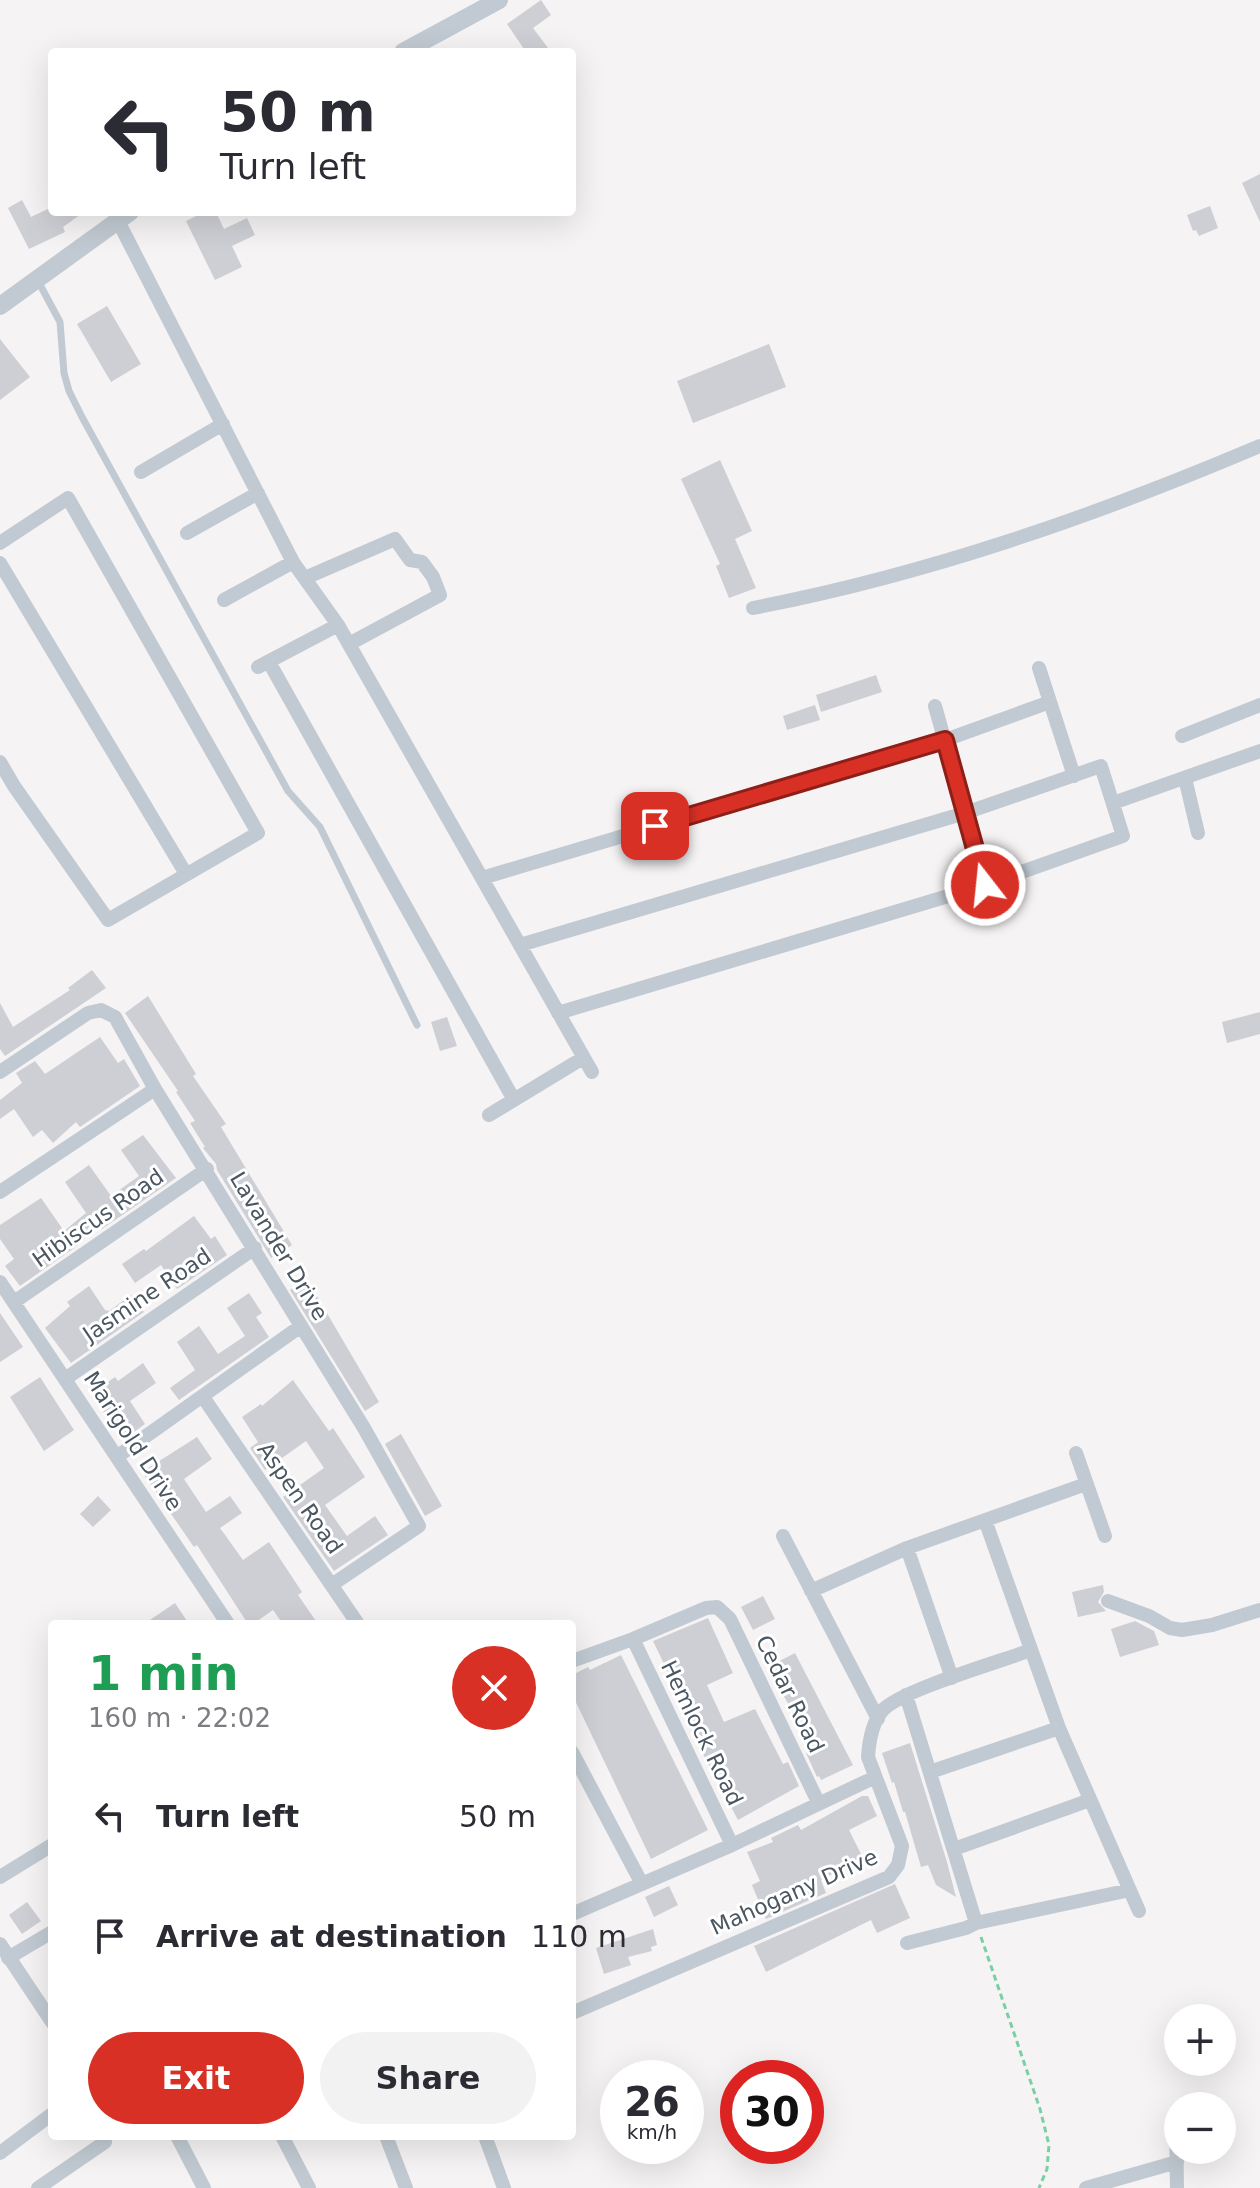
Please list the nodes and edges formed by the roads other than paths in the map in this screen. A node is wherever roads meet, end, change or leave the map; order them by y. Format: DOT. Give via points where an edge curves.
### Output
graph roads {
  1 [pos="499,0"];
  2 [pos="410,48"];
  3 [pos="124,216"];
  4 [pos="37,279"];
  5 [pos="0,306"];
  6 [pos="223,424"];
  7 [pos="1260,446"];
  8 [pos="141,472"];
  9 [pos="258,493"];
  10 [pos="187,533"];
  11 [pos="0,543"];
  12 [pos="293,562"];
  13 [pos="0,563"];
  14 [pos="305,578"];
  15 [pos="224,600"];
  16 [pos="753,608"];
  17 [pos="338,625"];
  18 [pos="349,644"];
  19 [pos="1039,668"];
  20 [pos="1050,702"];
  21 [pos="1260,705"];
  22 [pos="935,706"];
  23 [pos="1182,736"];
  24 [pos="945,740"];
  25 [pos="1259,757"];
  26 [pos="0,762"];
  27 [pos="1074,776"];
  28 [pos="1185,778"];
  29 [pos="1113,803"];
  30 [pos="965,813"];
  31 [pos="1198,833"];
  32 [pos="186,874"];
  33 [pos="482,878"];
  34 [pos="985,885"];
  35 [pos="520,945"];
  36 [pos="558,1013"];
  37 [pos="417,1025"];
  38 [pos="583,1058"];
  39 [pos="0,1072"];
  40 [pos="592,1072"];
  41 [pos="155,1089"];
  42 [pos="514,1100"];
  43 [pos="489,1115"];
  44 [pos="207,1169"];
  45 [pos="0,1192"];
  46 [pos="255,1248"];
  47 [pos="0,1282"];
  48 [pos="14,1302"];
  49 [pos="301,1326"];
  50 [pos="65,1379"];
  51 [pos="203,1397"];
  52 [pos="1076,1453"];
  53 [pos="118,1456"];
  54 [pos="1086,1484"];
  55 [pos="985,1520"];
  56 [pos="783,1536"];
  57 [pos="1105,1536"];
  58 [pos="907,1548"];
  59 [pos="333,1584"];
  60 [pos="811,1591"];
  61 [pos="1108,1601"];
  62 [pos="1260,1610"];
  63 [pos="225,1620"];
  64 [pos="356,1620"];
  65 [pos="633,1639"];
  66 [pos="1031,1650"];
  67 [pos="576,1660"];
  68 [pos="952,1678"];
  69 [pos="906,1695"];
  70 [pos="878,1719"];
  71 [pos="1059,1728"];
  72 [pos="576,1760"];
  73 [pos="930,1772"];
  74 [pos="867,1781"];
  75 [pos="1090,1800"];
  76 [pos="819,1804"];
  77 [pos="732,1845"];
  78 [pos="48,1847"];
  79 [pos="954,1849"];
  80 [pos="0,1877"];
  81 [pos="642,1884"];
  82 [pos="1130,1890"];
  83 [pos="1139,1911"];
  84 [pos="576,1912"];
  85 [pos="976,1923"];
  86 [pos="48,1934"];
  87 [pos="907,1943"];
  88 [pos="0,1944"];
  89 [pos="8,1958"];
  90 [pos="576,2011"];
  91 [pos="48,2016"];
  92 [pos="48,2117"];
  93 [pos="179,2140"];
  94 [pos="284,2140"];
  95 [pos="388,2140"];
  96 [pos="486,2140"];
  97 [pos="105,2142"];
  98 [pos="0,2153"];
  99 [pos="1170,2164"];
  100 [pos="1177,2164"];
  101 [pos="38,2188"];
  102 [pos="204,2188"];
  103 [pos="309,2188"];
  104 [pos="406,2188"];
  105 [pos="504,2188"];
  106 [pos="1086,2188"];
  107 [pos="1177,2188"];
  1 -- 2 [label="street"];
  3 -- 4 [label="street"];
  3 -- 6 [label="street"];
  4 -- 5 [label="street"];
  4 -- 37 [label="lane" via="60,322 64,373 82,417 288,791 320,827"];
  6 -- 8 [label="street"];
  6 -- 9 [label="street"];
  7 -- 16 [label="street" via="994,548 822,595"];
  9 -- 10 [label="street"];
  9 -- 12 [label="street"];
  11 -- 32 [label="street" via="68,498 258,833"];
  12 -- 14 [label="street"];
  12 -- 15 [label="street"];
  13 -- 32 [label="street"];
  14 -- 17 [label="street"];
  14 -- 18 [label="street" via="395,539 410,560 422,562 433,577 440,595"];
  17 -- 18 [label="street"];
  17 -- 42 [label="street" via="263,664"];
  18 -- 33 [label="street"];
  19 -- 20 [label="street"];
  20 -- 24 [label="street"];
  20 -- 27 [label="street"];
  21 -- 23 [label="street"];
  22 -- 24 [label="street"];
  24 -- 30 [label="street"];
  24 -- 33 [label="street"];
  25 -- 28 [label="street"];
  26 -- 32 [label="street" via="108,920"];
  27 -- 29 [label="street" via="1101,766"];
  27 -- 30 [label="street"];
  28 -- 29 [label="street"];
  28 -- 31 [label="street"];
  29 -- 34 [label="street" via="1123,836"];
  30 -- 34 [label="street"];
  30 -- 35 [label="street"];
  33 -- 35 [label="street"];
  34 -- 36 [label="street"];
  35 -- 36 [label="street"];
  36 -- 38 [label="street"];
  38 -- 40 [label="street"];
  38 -- 42 [label="street"];
  39 -- 41 [label="street, Lavander Drive" via="88,1013 101,1010 115,1017"];
  41 -- 44 [label="street, Lavander Drive"];
  41 -- 45 [label="street"];
  42 -- 43 [label="street"];
  44 -- 46 [label="street, Lavander Drive"];
  44 -- 48 [label="street, Hibiscus Road"];
  46 -- 49 [label="street, Lavander Drive"];
  46 -- 50 [label="street, Jasmine Road"];
  47 -- 48 [label="street, Marigold Drive"];
  48 -- 50 [label="street, Marigold Drive"];
  49 -- 51 [label="street"];
  49 -- 59 [label="street, Lavander Drive" via="419,1526"];
  50 -- 53 [label="street, Marigold Drive"];
  51 -- 53 [label="street"];
  51 -- 59 [label="street, Aspen Road"];
  52 -- 54 [label="street"];
  53 -- 63 [label="street, Marigold Drive"];
  54 -- 55 [label="street"];
  54 -- 57 [label="street"];
  55 -- 58 [label="street"];
  55 -- 66 [label="street"];
  56 -- 60 [label="street"];
  58 -- 60 [label="street"];
  58 -- 68 [label="street"];
  59 -- 64 [label="street, Aspen Road"];
  60 -- 70 [label="street"];
  61 -- 62 [label="street" via="1182,1630"];
  65 -- 67 [label="street"];
  65 -- 76 [label="street, Cedar Road" via="717,1607 730,1619"];
  65 -- 77 [label="street, Hemlock Road"];
  66 -- 68 [label="street"];
  66 -- 71 [label="street"];
  68 -- 69 [label="street"];
  69 -- 70 [label="street"];
  69 -- 73 [label="street"];
  70 -- 90 [label="street, Mahogany Drive" via="868,1757 902,1846 889,1877"];
  71 -- 73 [label="street"];
  71 -- 75 [label="street"];
  72 -- 81 [label="street"];
  73 -- 79 [label="street"];
  74 -- 76 [label="street"];
  75 -- 79 [label="street"];
  75 -- 82 [label="street"];
  76 -- 77 [label="street"];
  77 -- 81 [label="street"];
  78 -- 80 [label="street"];
  79 -- 85 [label="street"];
  81 -- 84 [label="street"];
  82 -- 83 [label="street"];
  82 -- 85 [label="street"];
  85 -- 87 [label="street"];
  86 -- 89 [label="street"];
  88 -- 89 [label="street"];
  89 -- 91 [label="street"];
  92 -- 98 [label="street"];
  93 -- 102 [label="street"];
  94 -- 103 [label="street"];
  95 -- 104 [label="street"];
  96 -- 105 [label="street"];
  97 -- 101 [label="street"];
  99 -- 106 [label="street"];
  100 -- 107 [label="street"];
}
